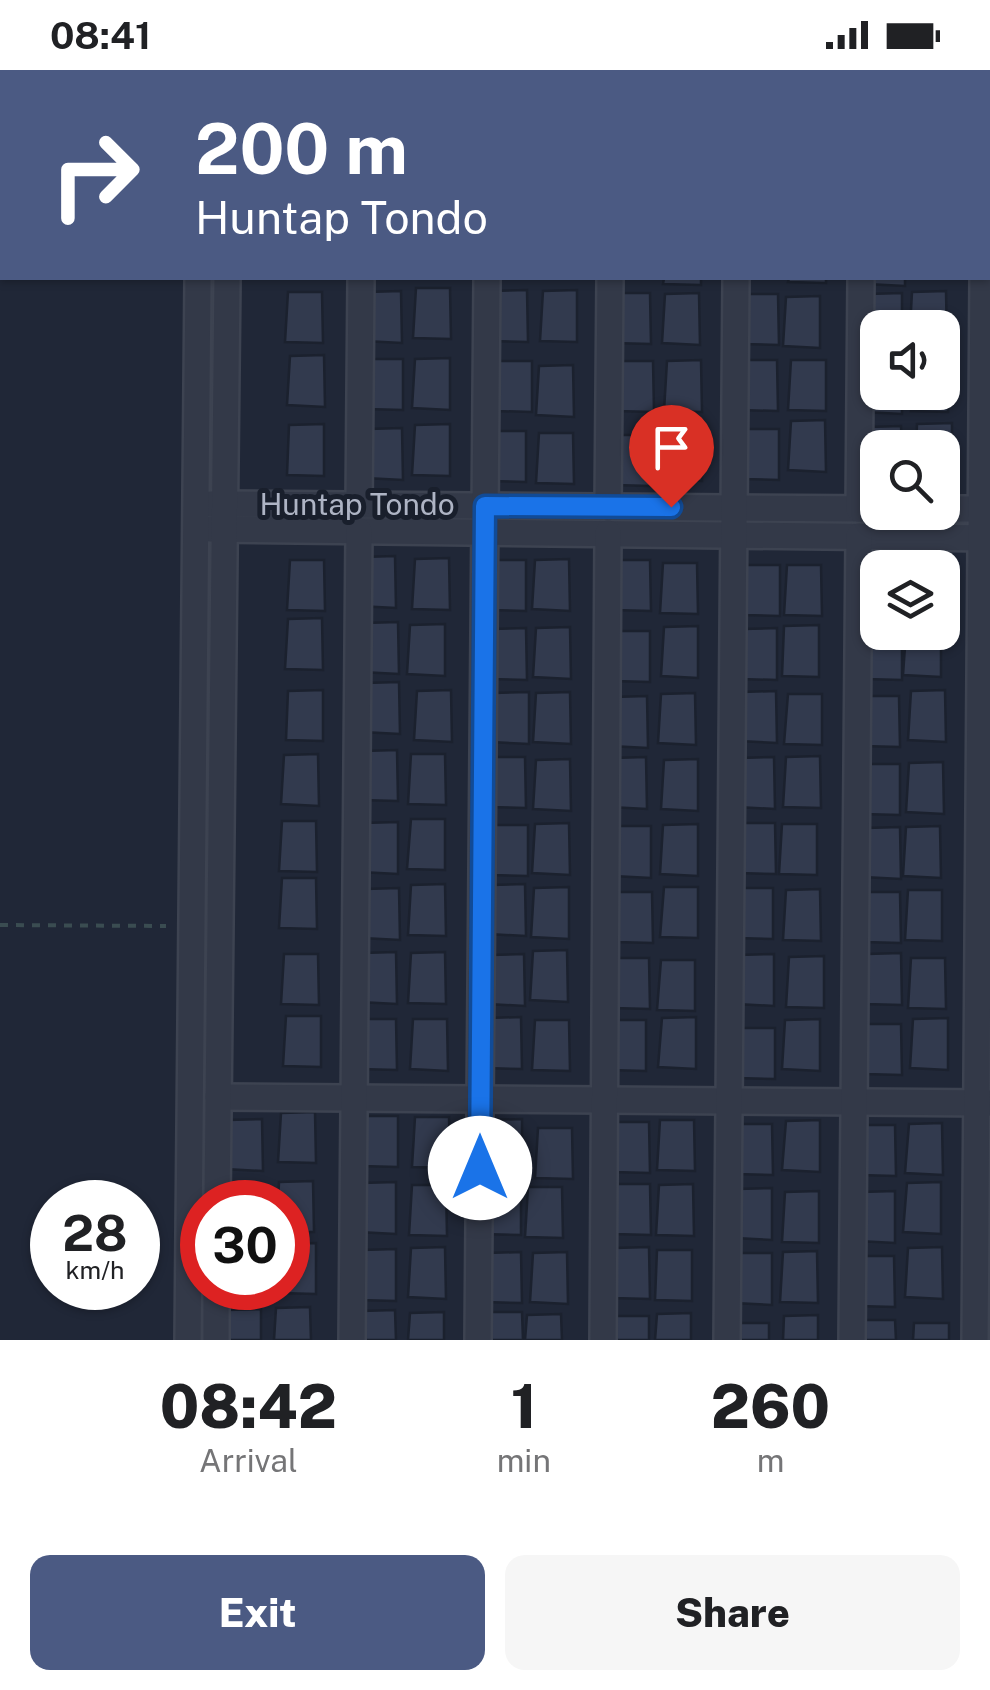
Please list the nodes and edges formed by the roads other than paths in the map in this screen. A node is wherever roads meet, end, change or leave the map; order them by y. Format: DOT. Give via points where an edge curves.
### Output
graph roads {
  1 [pos="198,280"];
  2 [pos="227,280"];
  3 [pos="361,280"];
  4 [pos="486,280"];
  5 [pos="610,280"];
  6 [pos="736,280"];
  7 [pos="862,280"];
  8 [pos="983,280"];
  9 [pos="866,430"];
  10 [pos="608,506"];
  11 [pos="734,508"];
  12 [pos="860,509"];
  13 [pos="960,509"];
  14 [pos="986,510"];
  15 [pos="196,516"];
  16 [pos="225,517"];
  17 [pos="359,518"];
  18 [pos="485,519"];
  19 [pos="608,534"];
  20 [pos="734,534"];
  21 [pos="859,536"];
  22 [pos="985,538"];
  23 [pos="218,1097"];
  24 [pos="353,1098"];
  25 [pos="480,1099"];
  26 [pos="604,1100"];
  27 [pos="729,1101"];
  28 [pos="854,1102"];
  29 [pos="983,1103"];
  30 [pos="217,1180"];
  31 [pos="216,1310"];
  32 [pos="188,1340"];
  33 [pos="216,1340"];
  34 [pos="352,1340"];
  35 [pos="478,1340"];
  36 [pos="603,1340"];
  37 [pos="727,1340"];
  38 [pos="852,1340"];
  39 [pos="975,1340"];
  1 -- 15 [label="street"];
  2 -- 16 [label="street"];
  3 -- 17 [label="street"];
  4 -- 18 [label="street"];
  5 -- 10 [label="street"];
  6 -- 11 [label="street"];
  7 -- 9 [label="street"];
  8 -- 14 [label="street"];
  10 -- 11 [label="street, Huntap Tondo"];
  10 -- 18 [label="street, Huntap Tondo"];
  11 -- 12 [label="street, Huntap Tondo"];
  11 -- 20 [label="street"];
  13 -- 14 [label="street"];
  14 -- 22 [label="street"];
  15 -- 16 [label="street, Huntap Tondo"];
  15 -- 32 [label="street"];
  16 -- 17 [label="street, Huntap Tondo"];
  16 -- 23 [label="street"];
  17 -- 18 [label="street, Huntap Tondo"];
  17 -- 24 [label="street"];
  18 -- 19 [label="street"];
  18 -- 25 [label="street"];
  19 -- 20 [label="street"];
  19 -- 26 [label="street"];
  20 -- 21 [label="street"];
  20 -- 27 [label="street"];
  21 -- 22 [label="street"];
  21 -- 28 [label="street"];
  22 -- 29 [label="street"];
  23 -- 24 [label="street"];
  23 -- 30 [label="street"];
  24 -- 25 [label="street"];
  24 -- 34 [label="street"];
  25 -- 26 [label="street"];
  25 -- 35 [label="street"];
  26 -- 27 [label="street"];
  26 -- 36 [label="street"];
  27 -- 28 [label="street"];
  27 -- 37 [label="street"];
  28 -- 29 [label="street"];
  28 -- 38 [label="street"];
  29 -- 39 [label="street"];
  31 -- 33 [label="street"];
}
